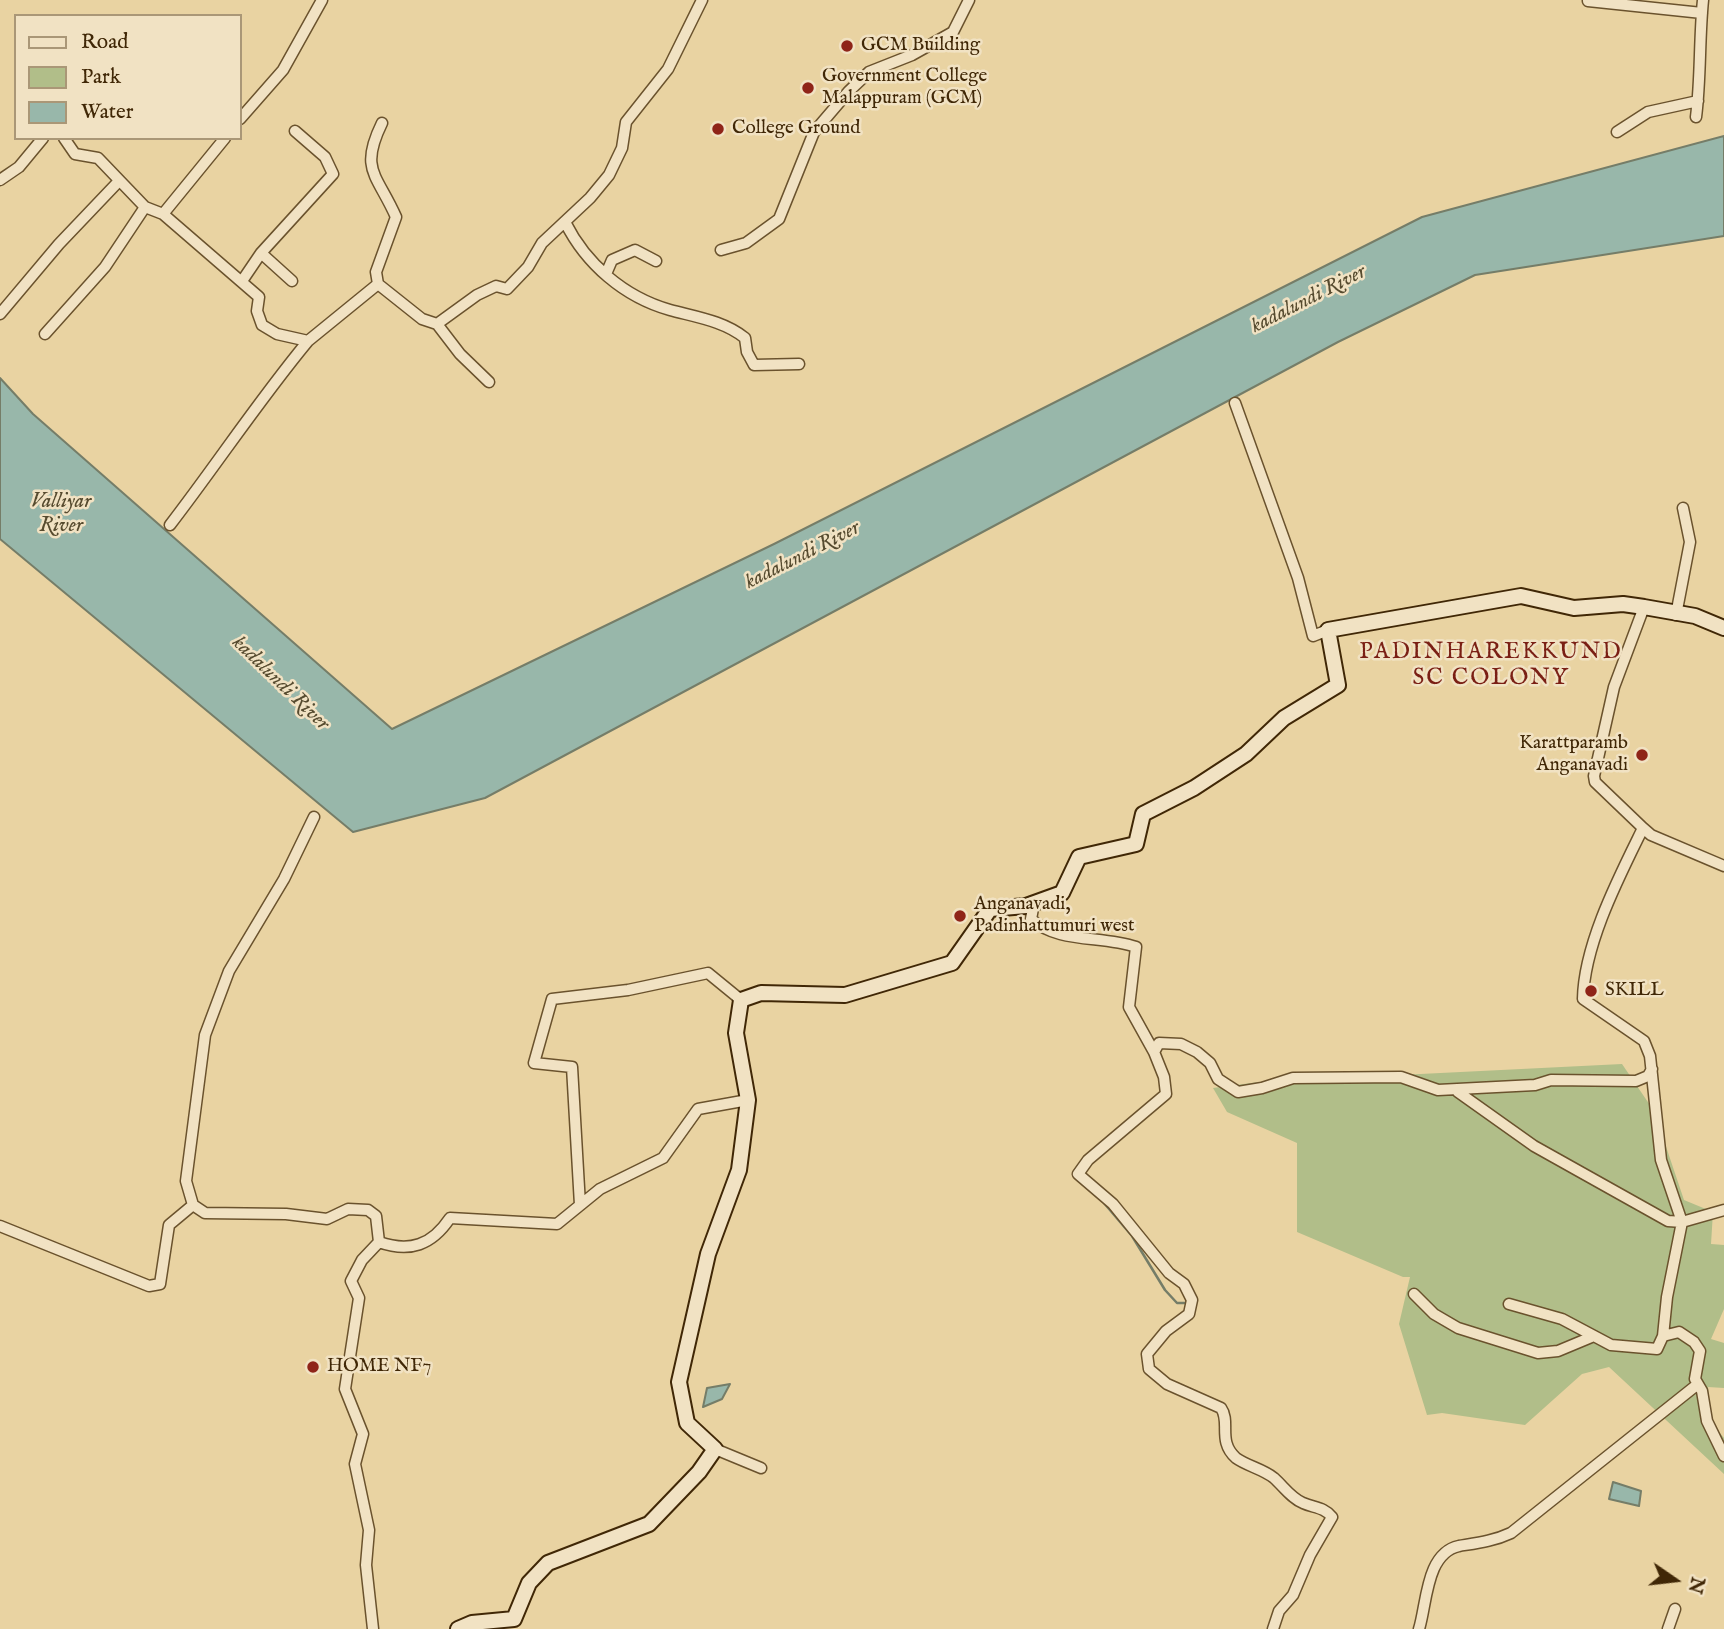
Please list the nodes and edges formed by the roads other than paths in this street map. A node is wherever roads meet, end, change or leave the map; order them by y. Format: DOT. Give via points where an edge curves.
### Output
graph roads {
  1 [pos="322,0"];
  2 [pos="702,0"];
  3 [pos="969,0"];
  4 [pos="1703,0"];
  5 [pos="1588,1"];
  6 [pos="1702,13"];
  7 [pos="1698,101"];
  8 [pos="1696,117"];
  9 [pos="242,118"];
  10 [pos="383,123"];
  11 [pos="295,131"];
  12 [pos="1617,132"];
  13 [pos="41,140"];
  14 [pos="65,140"];
  15 [pos="223,140"];
  16 [pos="0,180"];
  17 [pos="119,181"];
  18 [pos="145,207"];
  19 [pos="163,214"];
  20 [pos="565,222"];
  21 [pos="721,250"];
  22 [pos="261,253"];
  23 [pos="656,261"];
  24 [pos="606,274"];
  25 [pos="242,281"];
  26 [pos="292,281"];
  27 [pos="378,284"];
  28 [pos="0,314"];
  29 [pos="437,324"];
  30 [pos="45,334"];
  31 [pos="308,341"];
  32 [pos="799,364"];
  33 [pos="489,382"];
  34 [pos="1235,403"];
  35 [pos="1684,508"];
  36 [pos="170,525"];
  37 [pos="1644,607"];
  38 [pos="1676,615"];
  39 [pos="1724,628"];
  40 [pos="1328,630"];
  41 [pos="314,817"];
  42 [pos="1643,828"];
  43 [pos="1724,866"];
  44 [pos="1034,903"];
  45 [pos="741,1000"];
  46 [pos="1154,1052"];
  47 [pos="1652,1069"];
  48 [pos="1462,1090"];
  49 [pos="748,1100"];
  50 [pos="193,1205"];
  51 [pos="580,1205"];
  52 [pos="1724,1210"];
  53 [pos="1682,1222"];
  54 [pos="0,1226"];
  55 [pos="379,1242"];
  56 [pos="1414,1294"];
  57 [pos="1509,1304"];
  58 [pos="1594,1336"];
  59 [pos="1663,1336"];
  60 [pos="1698,1384"];
  61 [pos="715,1449"];
  62 [pos="1724,1456"];
  63 [pos="761,1468"];
  64 [pos="1675,1609"];
  65 [pos="373,1629"];
  66 [pos="458,1629"];
  67 [pos="1273,1629"];
  68 [pos="1419,1629"];
  69 [pos="1668,1629"];
  1 -- 9 [label="street" via="283,70"];
  2 -- 20 [label="street" via="668,69 626,122 622,148 609,175"];
  3 -- 21 [label="street" via="953,32 869,72 849,91 814,132 779,219 746,243"];
  4 -- 6 [label="street"];
  5 -- 6 [label="street"];
  6 -- 7 [label="street"];
  7 -- 8 [label="street"];
  7 -- 12 [label="street" via="1648,112"];
  10 -- 27 [label="street" via="369,160 396,218 376,272"];
  11 -- 22 [label="street" via="325,157 333,174"];
  13 -- 16 [label="street" via="19,167"];
  14 -- 17 [label="street" via="75,154 98,158"];
  15 -- 19 [label="street"];
  17 -- 18 [label="street"];
  17 -- 28 [label="street"];
  18 -- 19 [label="street"];
  18 -- 30 [label="street" via="105,267"];
  19 -- 25 [label="street"];
  20 -- 24 [label="street" via="577,246"];
  20 -- 29 [label="street" via="542,243 507,289 496,286 477,295"];
  22 -- 25 [label="street"];
  22 -- 26 [label="street"];
  23 -- 24 [label="street" via="635,250 612,260"];
  24 -- 32 [label="street" via="623,290 648,302 734,329 745,338 754,365"];
  25 -- 31 [label="street" via="259,297 262,325 277,334"];
  27 -- 29 [label="street" via="422,319"];
  27 -- 31 [label="street"];
  29 -- 33 [label="street"];
  31 -- 36 [label="street" via="251,411"];
  34 -- 40 [label="street" via="1298,578 1313,636"];
  35 -- 38 [label="street" via="1690,542"];
  37 -- 38 [label="main road"];
  37 -- 40 [label="main road" via="1574,608 1521,596 1505,597"];
  37 -- 42 [label="street" via="1614,687 1594,776 1599,787"];
  38 -- 39 [label="main road" via="1695,616"];
  40 -- 44 [label="main road" via="1338,685 1284,718 1247,754 1194,789 1143,814 1136,844 1079,857 1062,893"];
  41 -- 50 [label="street" via="229,971 205,1035 186,1181"];
  42 -- 43 [label="street"];
  42 -- 47 [label="street" via="1587,961 1583,999 1644,1041"];
  44 -- 45 [label="main road" via="990,909 952,963 845,995 761,993"];
  44 -- 46 [label="street" via="1031,919 1045,932 1113,939 1136,947 1129,1007"];
  45 -- 49 [label="main road" via="736,1033"];
  45 -- 51 [label="street" via="708,973 628,990 552,999 534,1063 572,1067"];
  46 -- 48 [label="street" via="1159,1043 1181,1044 1210,1063 1218,1079 1238,1091 1293,1078 1377,1077 1401,1077 1438,1090"];
  46 -- 67 [label="street" via="1166,1094 1088,1160 1078,1174 1113,1204 1190,1293 1189,1314 1166,1331 1147,1354 1149,1369 1173,1387 1221,1408 1224,1437 1238,1459 1274,1478 1302,1503 1322,1508 1332,1517"];
  47 -- 48 [label="street" via="1636,1081 1551,1080"];
  47 -- 53 [label="street" via="1661,1160"];
  48 -- 53 [label="street" via="1458,1091 1534,1146 1668,1221"];
  49 -- 51 [label="street" via="698,1109 663,1158 600,1189"];
  49 -- 61 [label="main road" via="739,1170 708,1254 679,1382 687,1423"];
  50 -- 54 [label="street" via="169,1225 160,1284 149,1286"];
  50 -- 55 [label="street" via="205,1213 327,1219 348,1209 368,1210 376,1216"];
  51 -- 55 [label="street" via="557,1224 450,1218 439,1234 420,1246 397,1248"];
  52 -- 53 [label="street"];
  53 -- 59 [label="street"];
  55 -- 65 [label="street" via="351,1281 359,1298 345,1389 363,1434 355,1464 369,1530 366,1565"];
  56 -- 58 [label="street" via="1434,1314 1458,1328 1538,1353 1558,1351"];
  57 -- 58 [label="street" via="1562,1319"];
  58 -- 59 [label="street" via="1611,1345 1657,1349"];
  59 -- 60 [label="street" via="1679,1332 1695,1342 1700,1351"];
  60 -- 62 [label="street" via="1707,1421"];
  60 -- 68 [label="street" via="1511,1533 1443,1553 1433,1569"];
  61 -- 63 [label="street"];
  61 -- 66 [label="main road" via="649,1524 548,1563 529,1583 514,1619"];
  64 -- 69 [label="street"];
}
